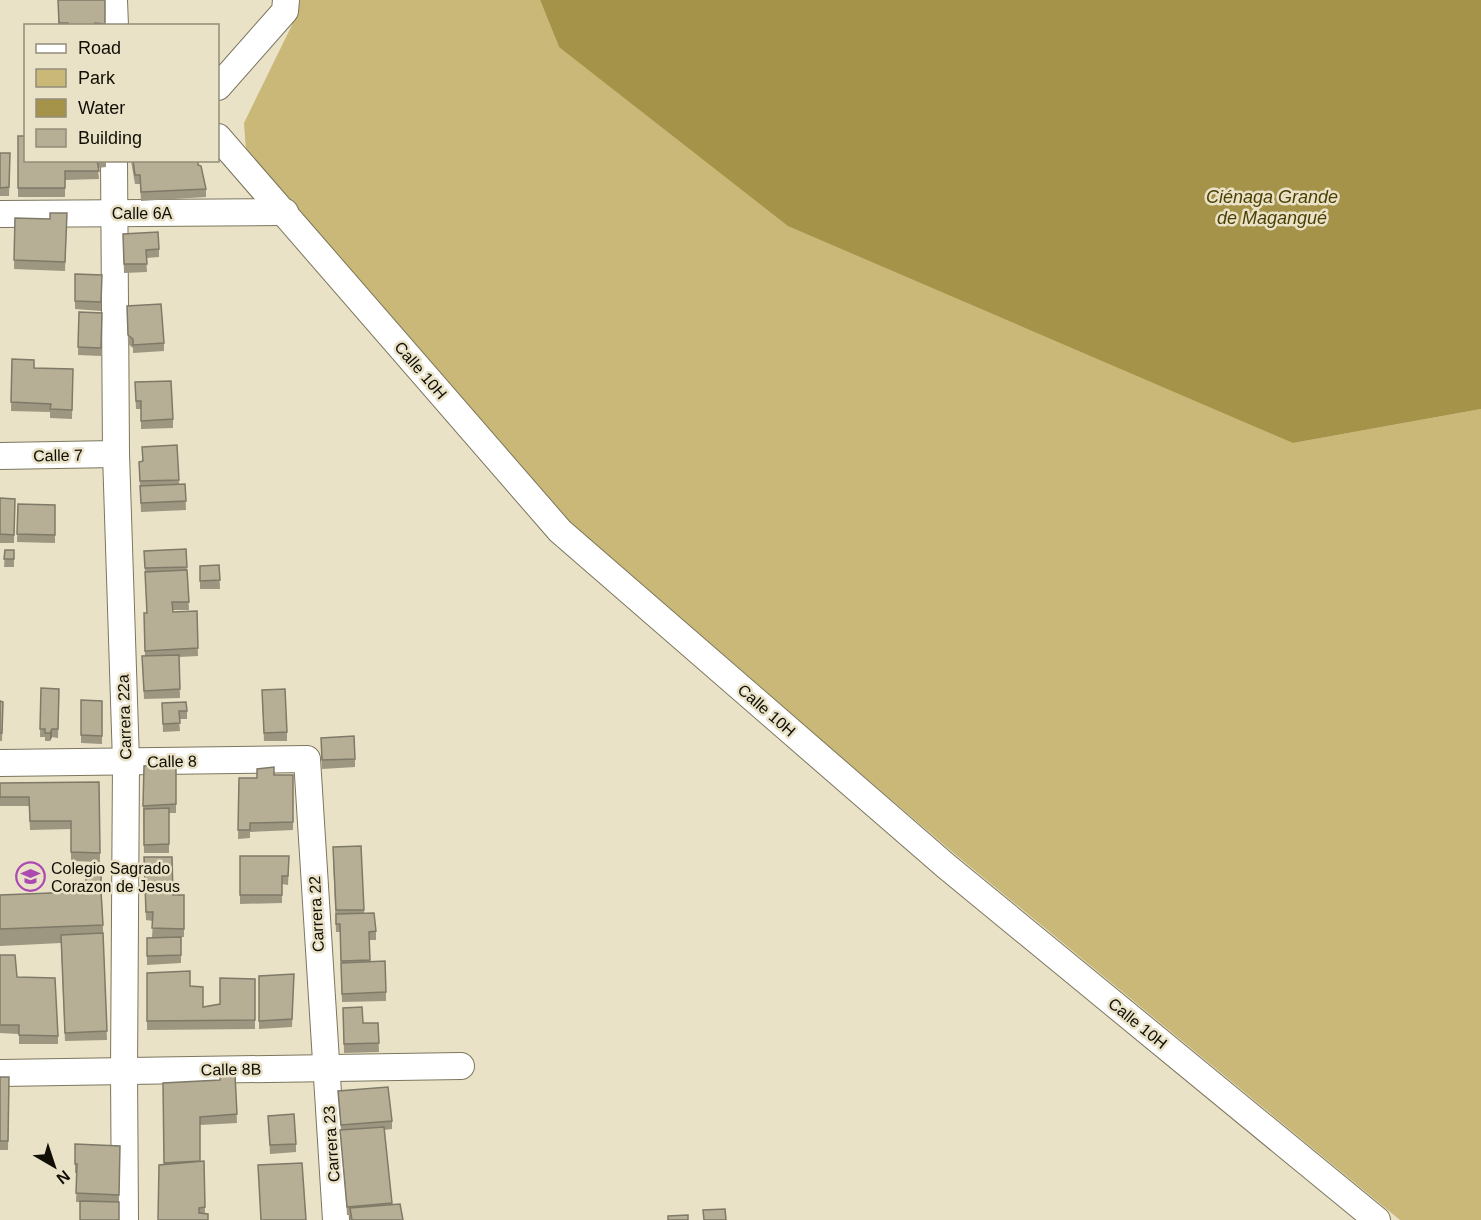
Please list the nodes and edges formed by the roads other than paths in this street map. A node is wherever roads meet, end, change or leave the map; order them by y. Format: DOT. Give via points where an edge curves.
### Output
graph roads {
  1 [pos="286,0"];
  2 [pos="219,86"];
  3 [pos="219,138"];
  4 [pos="114,162"];
  5 [pos="285,212"];
  6 [pos="114,213"];
  7 [pos="0,214"];
  8 [pos="116,454"];
  9 [pos="0,456"];
  10 [pos="308,759"];
  11 [pos="126,762"];
  12 [pos="0,763"];
  13 [pos="461,1066"];
  14 [pos="325,1068"];
  15 [pos="124,1071"];
  16 [pos="0,1073"];
  17 [pos="125,1220"];
  18 [pos="336,1220"];
  19 [pos="1377,1220"];
  1 -- 2 [label="street" via="285,11"];
  3 -- 5 [label="street, Calle 10H"];
  4 -- 6 [label="street, Carrera 22a"];
  5 -- 6 [label="street, Calle 6A"];
  5 -- 19 [label="street, Calle 10H" via="560,531 946,866"];
  6 -- 7 [label="street, Calle 6A"];
  6 -- 8 [label="street, Carrera 22a"];
  8 -- 9 [label="street, Calle 7"];
  8 -- 11 [label="street, Carrera 22a"];
  10 -- 11 [label="street, Calle 8"];
  10 -- 14 [label="street, Carrera 22"];
  11 -- 12 [label="street, Calle 8"];
  11 -- 15 [label="street, Carrera 22a"];
  13 -- 14 [label="street, Calle 8B"];
  14 -- 15 [label="street, Calle 8B"];
  14 -- 18 [label="street, Carrera 23"];
  15 -- 16 [label="street, Calle 8B"];
  15 -- 17 [label="street, Carrera 22a"];
}
